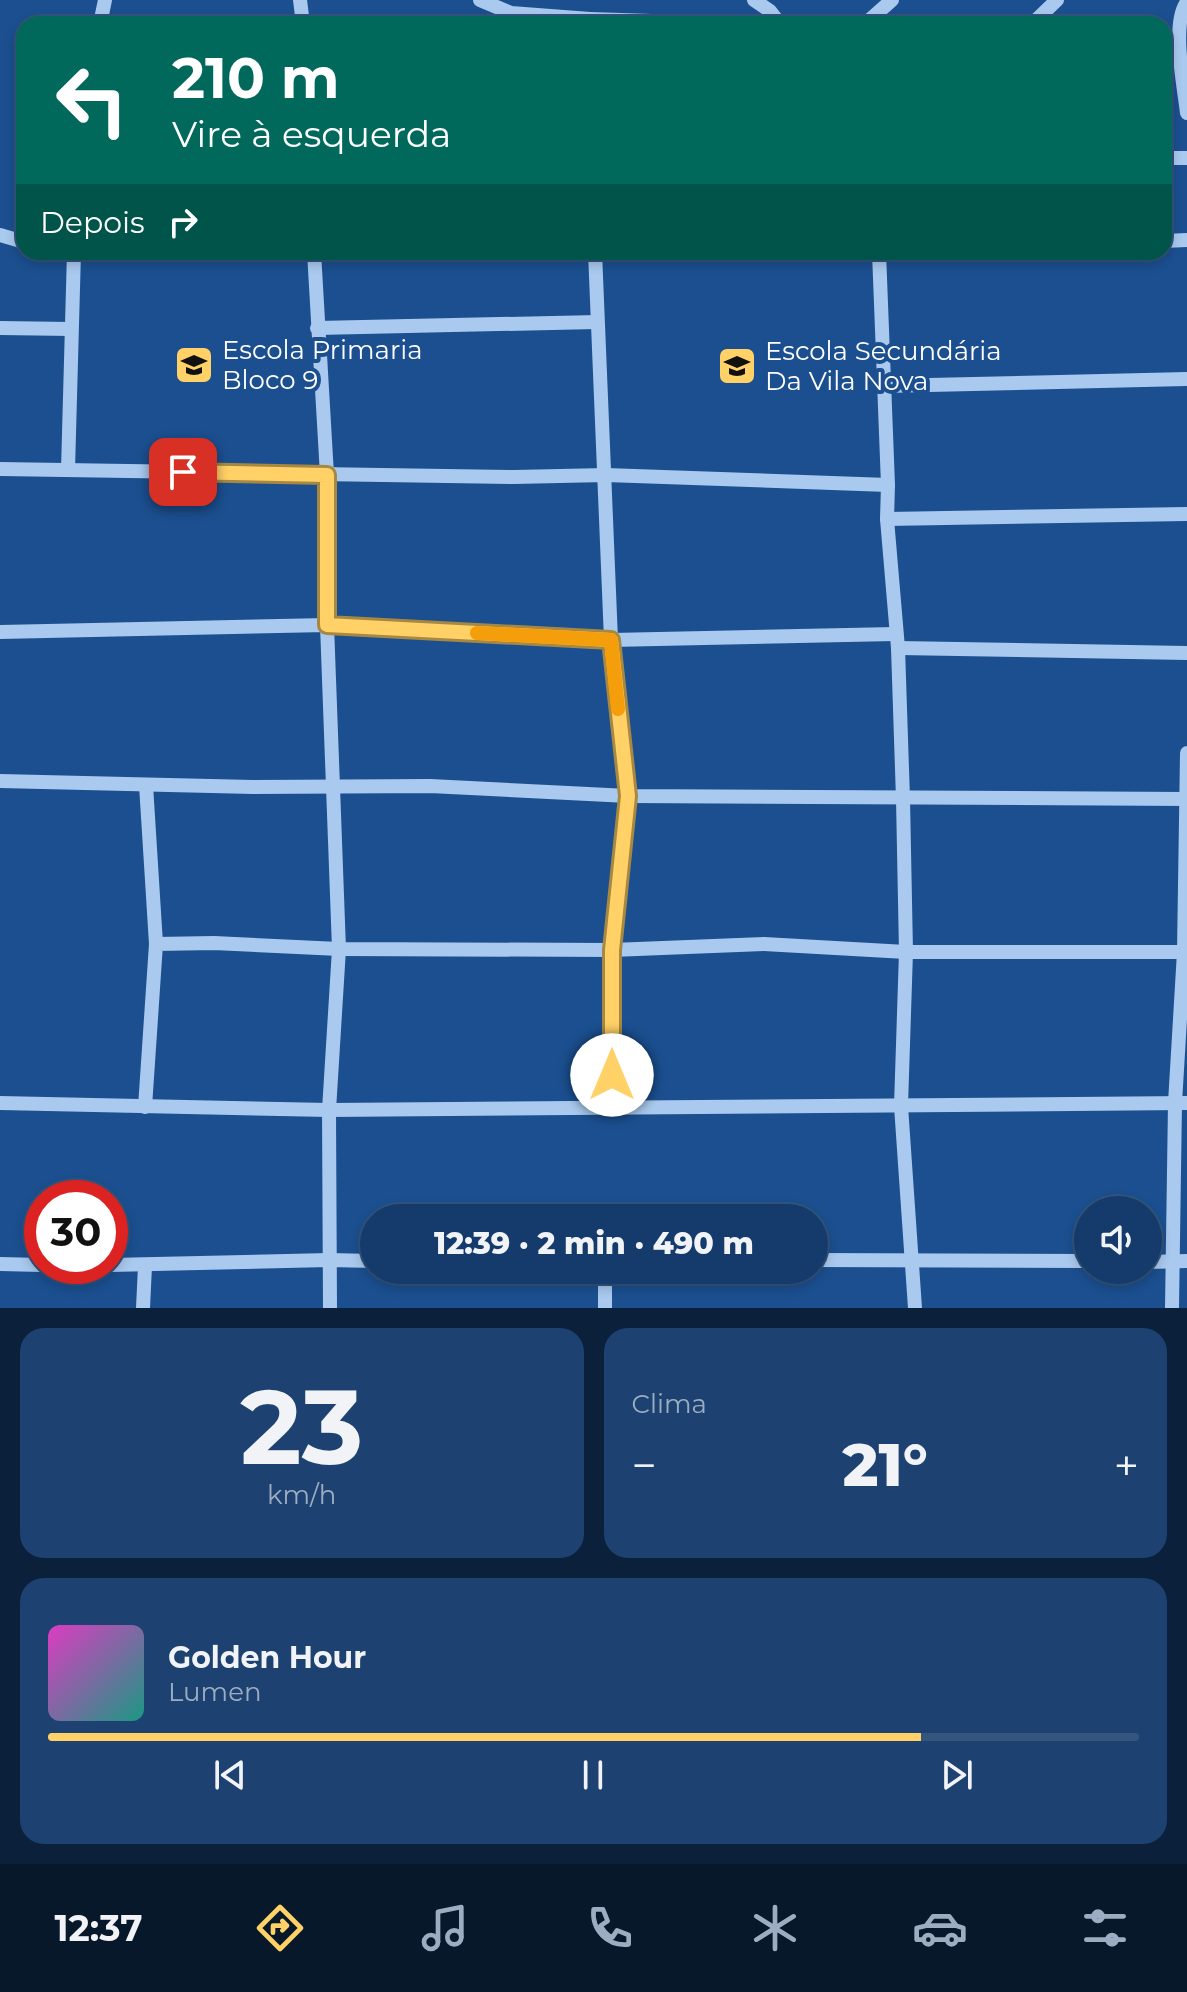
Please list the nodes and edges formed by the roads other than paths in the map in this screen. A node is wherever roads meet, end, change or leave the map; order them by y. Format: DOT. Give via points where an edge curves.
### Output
graph roads {
  1 [pos="480,0"];
  2 [pos="754,0"];
  3 [pos="892,0"];
  4 [pos="1057,0"];
  5 [pos="1184,3"];
  6 [pos="537,16"];
  7 [pos="774,16"];
  8 [pos="874,16"];
  9 [pos="1040,16"];
  10 [pos="1183,32"];
  11 [pos="1187,113"];
  12 [pos="74,260"];
  13 [pos="314,260"];
  14 [pos="595,260"];
  15 [pos="879,260"];
  16 [pos="597,322"];
  17 [pos="0,328"];
  18 [pos="317,328"];
  19 [pos="71,329"];
  20 [pos="1187,379"];
  21 [pos="884,386"];
  22 [pos="0,469"];
  23 [pos="68,470"];
  24 [pos="327,475"];
  25 [pos="606,475"];
  26 [pos="888,485"];
  27 [pos="1187,514"];
  28 [pos="887,519"];
  29 [pos="327,625"];
  30 [pos="0,632"];
  31 [pos="611,640"];
  32 [pos="896,641"];
  33 [pos="1187,653"];
  34 [pos="1187,753"];
  35 [pos="0,781"];
  36 [pos="146,785"];
  37 [pos="331,787"];
  38 [pos="628,796"];
  39 [pos="903,799"];
  40 [pos="1187,799"];
  41 [pos="156,944"];
  42 [pos="339,949"];
  43 [pos="612,950"];
  44 [pos="906,952"];
  45 [pos="1186,952"];
  46 [pos="0,1103"];
  47 [pos="1181,1103"];
  48 [pos="612,1106"];
  49 [pos="901,1106"];
  50 [pos="145,1107"];
  51 [pos="329,1110"];
  52 [pos="329,1260"];
  53 [pos="828,1260"];
  54 [pos="912,1260"];
  55 [pos="360,1261"];
  56 [pos="1074,1261"];
  57 [pos="1180,1262"];
  58 [pos="0,1264"];
  59 [pos="24,1265"];
  60 [pos="128,1266"];
  61 [pos="145,1266"];
  62 [pos="605,1284"];
  63 [pos="143,1308"];
  64 [pos="330,1308"];
  65 [pos="605,1308"];
  66 [pos="915,1308"];
  67 [pos="1172,1308"];
  1 -- 6 [label="street" via="511,13"];
  2 -- 7 [label="street"];
  3 -- 8 [label="street"];
  4 -- 9 [label="street"];
  5 -- 10 [label="street"];
  10 -- 11 [label="street"];
  12 -- 19 [label="street"];
  13 -- 18 [label="street"];
  14 -- 16 [label="street"];
  15 -- 21 [label="street"];
  16 -- 18 [label="street"];
  16 -- 25 [label="street"];
  17 -- 19 [label="street"];
  18 -- 24 [label="street"];
  19 -- 23 [label="street"];
  20 -- 21 [label="street"];
  21 -- 26 [label="street"];
  22 -- 23 [label="street"];
  23 -- 24 [label="street"];
  24 -- 25 [label="street"];
  24 -- 29 [label="street"];
  25 -- 26 [label="street"];
  25 -- 31 [label="street"];
  26 -- 28 [label="street"];
  27 -- 28 [label="street"];
  28 -- 32 [label="street"];
  29 -- 30 [label="street"];
  29 -- 31 [label="street"];
  29 -- 37 [label="street"];
  31 -- 32 [label="street"];
  31 -- 38 [label="street"];
  32 -- 33 [label="street"];
  32 -- 39 [label="street"];
  34 -- 40 [label="street"];
  35 -- 36 [label="street"];
  36 -- 37 [label="street"];
  36 -- 41 [label="street"];
  37 -- 38 [label="street"];
  37 -- 42 [label="street"];
  38 -- 39 [label="street"];
  38 -- 43 [label="street"];
  39 -- 40 [label="street"];
  39 -- 44 [label="street"];
  40 -- 45 [label="street"];
  41 -- 42 [label="street"];
  41 -- 50 [label="street"];
  42 -- 43 [label="street"];
  42 -- 51 [label="street"];
  43 -- 44 [label="street" via="764,944"];
  43 -- 48 [label="street"];
  44 -- 45 [label="street"];
  44 -- 49 [label="street"];
  45 -- 47 [label="street"];
  46 -- 50 [label="street"];
  47 -- 49 [label="street"];
  47 -- 57 [label="street"];
  48 -- 49 [label="street"];
  48 -- 51 [label="street"];
  49 -- 54 [label="street"];
  50 -- 51 [label="street"];
  51 -- 52 [label="street"];
  52 -- 55 [label="street"];
  52 -- 61 [label="street"];
  52 -- 64 [label="street"];
  53 -- 54 [label="street"];
  54 -- 56 [label="street"];
  54 -- 66 [label="street"];
  57 -- 67 [label="street"];
  58 -- 59 [label="street"];
  60 -- 61 [label="street"];
  61 -- 63 [label="street"];
  62 -- 65 [label="street"];
}
